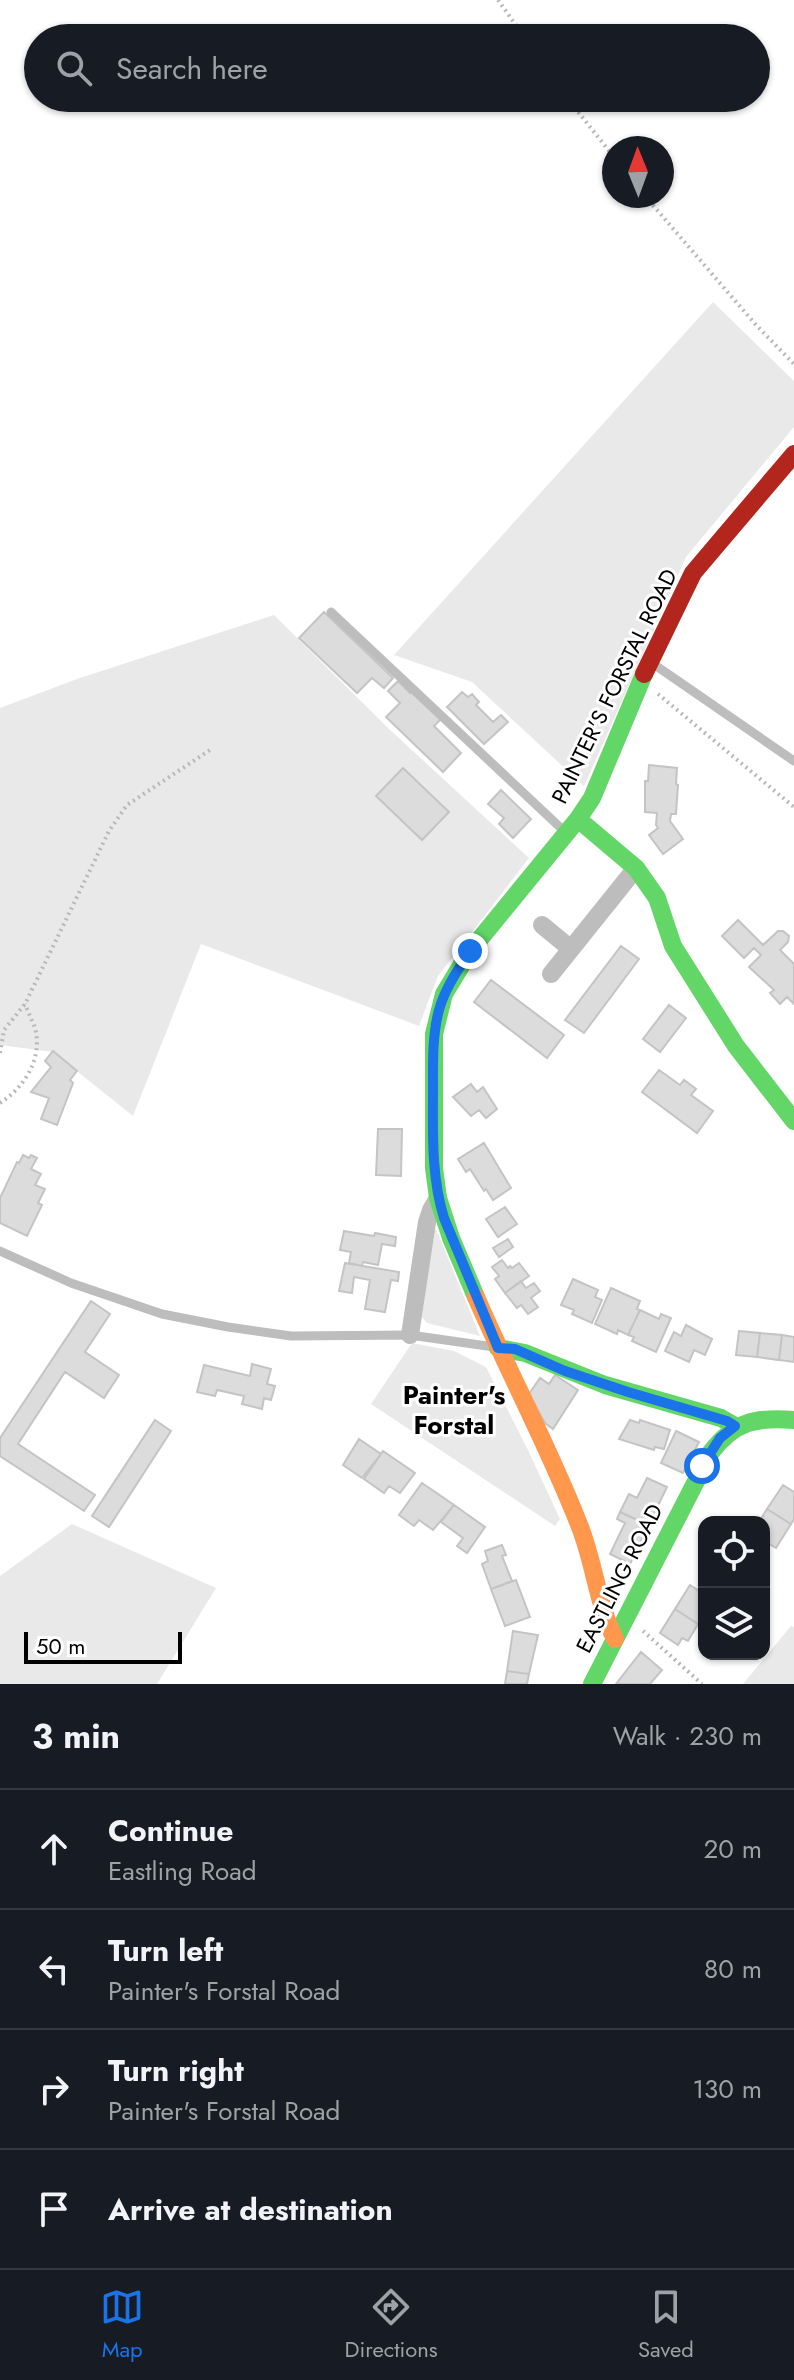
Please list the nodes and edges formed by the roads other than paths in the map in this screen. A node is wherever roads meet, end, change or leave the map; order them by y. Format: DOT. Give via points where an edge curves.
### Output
graph roads {
  1 [pos="792,461"];
  2 [pos="331,612"];
  3 [pos="650,662"];
  4 [pos="794,761"];
  5 [pos="572,826"];
  6 [pos="636,868"];
  7 [pos="542,925"];
  8 [pos="571,949"];
  9 [pos="551,974"];
  10 [pos="794,1121"];
  11 [pos="438,1198"];
  12 [pos="0,1251"];
  13 [pos="410,1335"];
  14 [pos="498,1348"];
  15 [pos="794,1420"];
  16 [pos="735,1426"];
  17 [pos="615,1639"];
  18 [pos="592,1684"];
  1 -- 3 [label="street, PAINTER'S FORSTAL ROAD" via="693,573"];
  2 -- 5 [label="lane"];
  3 -- 4 [label="lane"];
  3 -- 5 [label="street, PAINTER'S FORSTAL ROAD" via="592,798"];
  5 -- 6 [label="street"];
  5 -- 11 [label="street, PAINTER'S FORSTAL ROAD" via="470,951 439,1007 433,1056"];
  6 -- 8 [label="street"];
  6 -- 10 [label="street" via="657,898 673,946 736,1046"];
  7 -- 8 [label="street"];
  8 -- 9 [label="street"];
  11 -- 13 [label="street" via="427,1222"];
  11 -- 14 [label="street, PAINTER'S FORSTAL ROAD"];
  12 -- 13 [label="lane" via="71,1283 162,1314 291,1336"];
  13 -- 14 [label="lane"];
  14 -- 16 [label="street" via="515,1349 565,1371"];
  14 -- 17 [label="street, PAINTER'S FORSTAL ROAD" via="579,1523"];
  15 -- 16 [label="street" via="762,1419"];
  16 -- 17 [label="street, EASTLING ROAD" via="709,1454"];
  17 -- 18 [label="street, EASTLING ROAD"];
}
